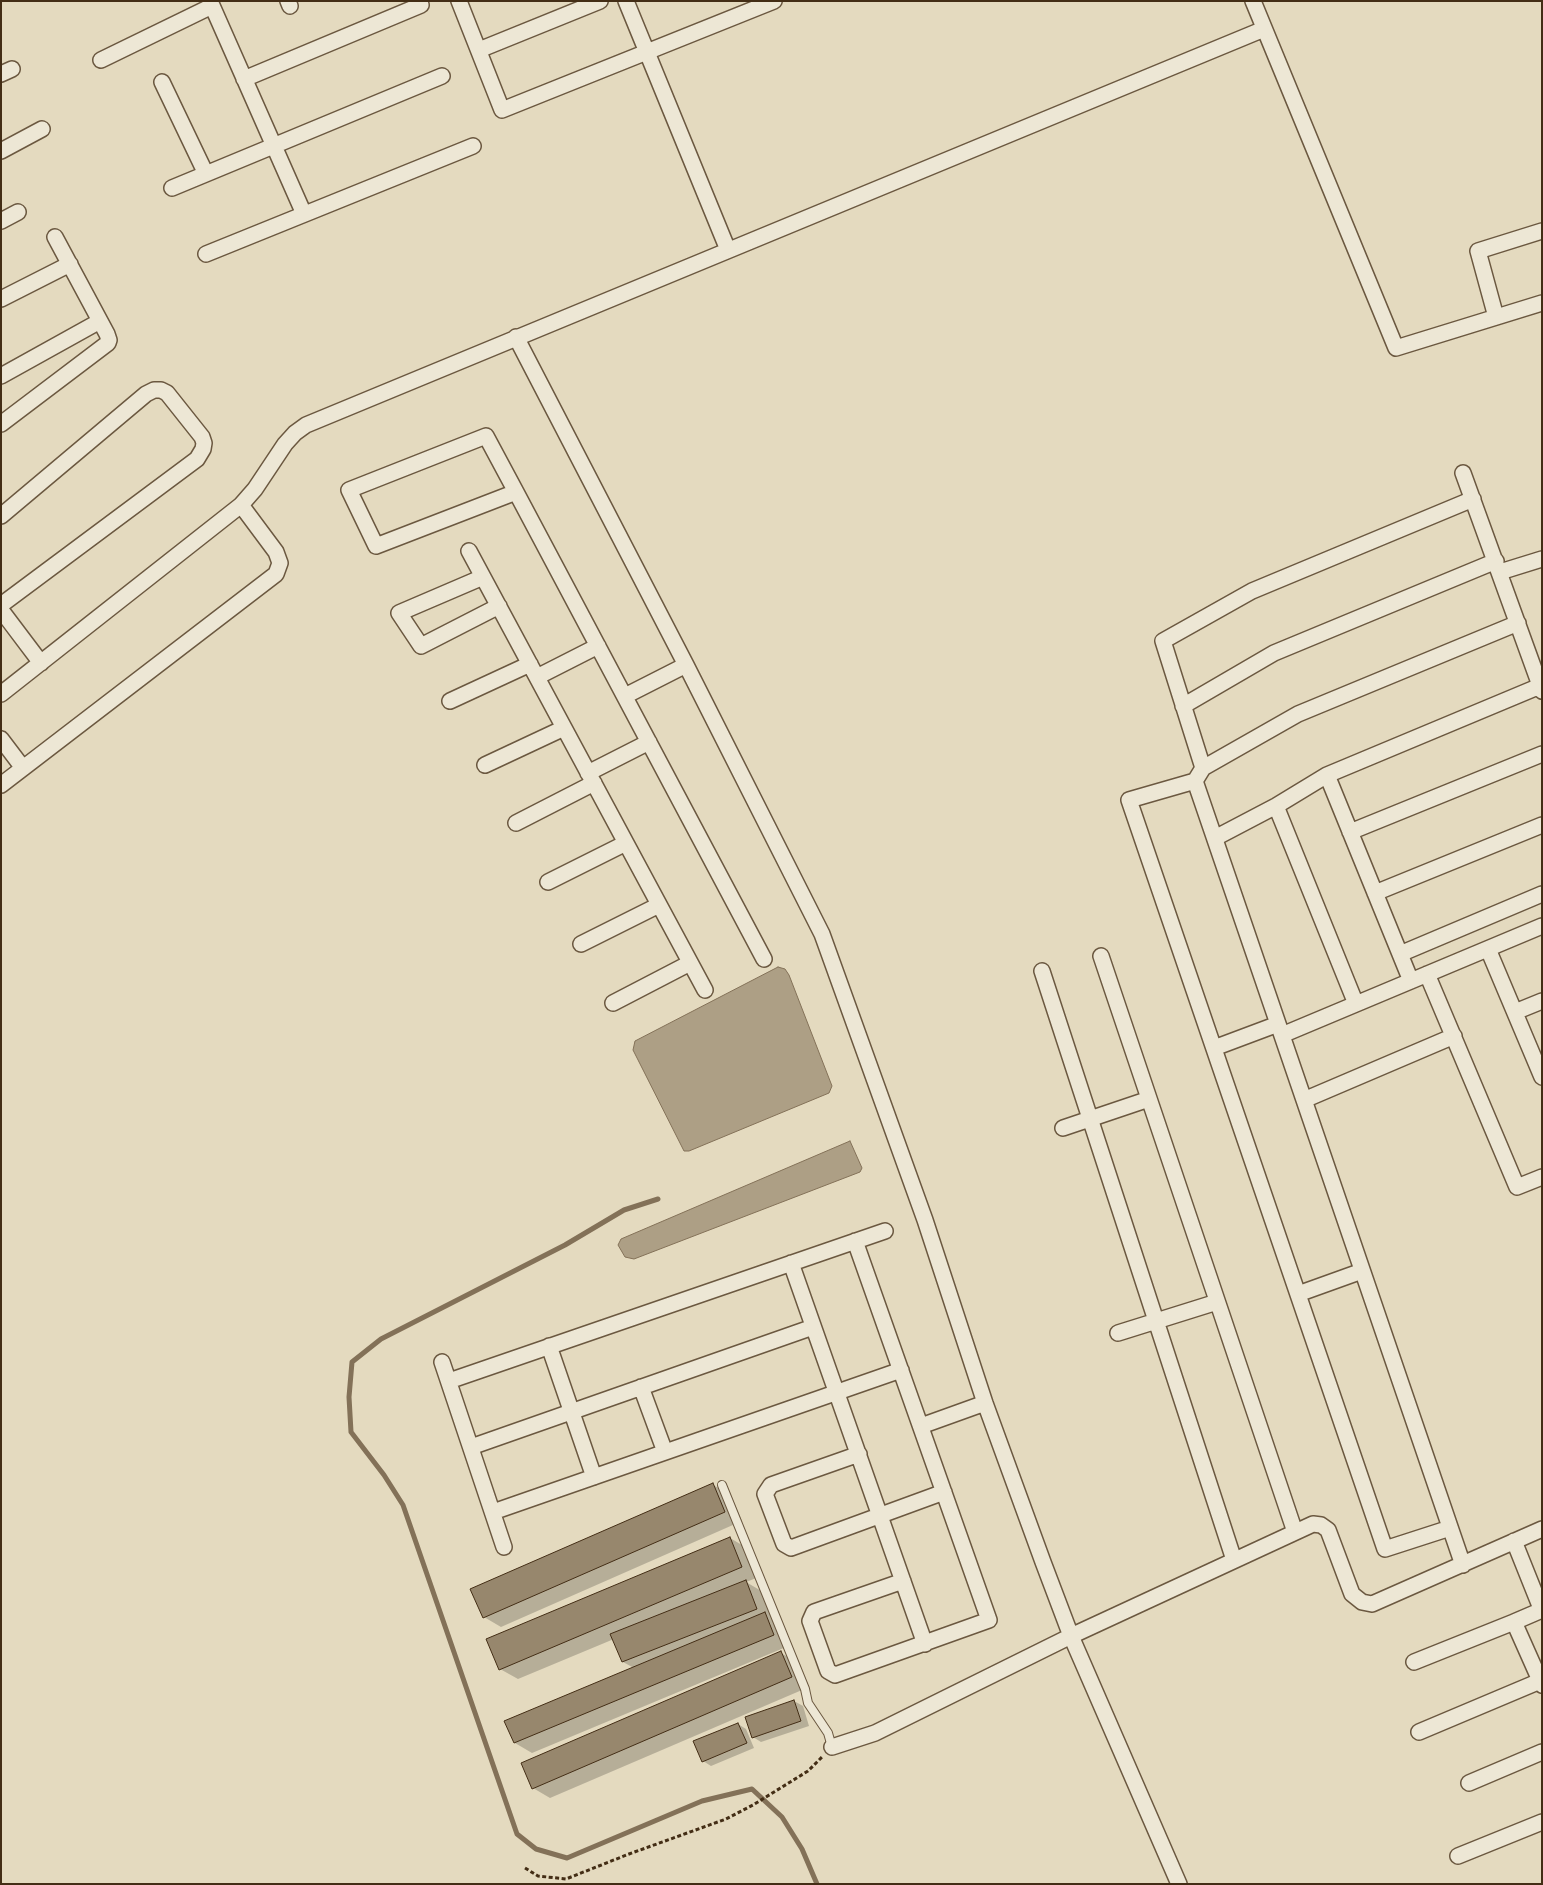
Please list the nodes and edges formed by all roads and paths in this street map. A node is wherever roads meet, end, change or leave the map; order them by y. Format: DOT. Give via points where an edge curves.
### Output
graph roads {
  1 [pos="459,1"];
  2 [pos="600,1"];
  3 [pos="626,1"];
  4 [pos="774,1"];
  5 [pos="1253,1"];
  6 [pos="211,4"];
  7 [pos="421,5"];
  8 [pos="1264,29"];
  9 [pos="479,50"];
  10 [pos="646,52"];
  11 [pos="101,60"];
  12 [pos="442,76"];
  13 [pos="244,79"];
  14 [pos="162,82"];
  15 [pos="42,130"];
  16 [pos="274,146"];
  17 [pos="473,146"];
  18 [pos="1,151"];
  19 [pos="206,174"];
  20 [pos="172,188"];
  21 [pos="18,212"];
  22 [pos="304,214"];
  23 [pos="1,221"];
  24 [pos="1542,231"];
  25 [pos="55,237"];
  26 [pos="728,250"];
  27 [pos="206,254"];
  28 [pos="70,264"];
  29 [pos="1,299"];
  30 [pos="1542,303"];
  31 [pos="1496,317"];
  32 [pos="100,321"];
  33 [pos="516,337"];
  34 [pos="1,376"];
  35 [pos="1,424"];
  36 [pos="1464,473"];
  37 [pos="516,492"];
  38 [pos="1473,499"];
  39 [pos="241,505"];
  40 [pos="1,516"];
  41 [pos="469,551"];
  42 [pos="1542,560"];
  43 [pos="1498,566"];
  44 [pos="483,578"];
  45 [pos="1,605"];
  46 [pos="499,606"];
  47 [pos="1,610"];
  48 [pos="1518,623"];
  49 [pos="598,646"];
  50 [pos="41,663"];
  51 [pos="686,665"];
  52 [pos="533,670"];
  53 [pos="1541,689"];
  54 [pos="1,694"];
  55 [pos="625,696"];
  56 [pos="450,701"];
  57 [pos="1183,706"];
  58 [pos="564,728"];
  59 [pos="1,739"];
  60 [pos="649,742"];
  61 [pos="1542,754"];
  62 [pos="485,765"];
  63 [pos="24,768"];
  64 [pos="1199,774"];
  65 [pos="1327,774"];
  66 [pos="591,778"];
  67 [pos="1,785"];
  68 [pos="1276,806"];
  69 [pos="516,823"];
  70 [pos="1542,825"];
  71 [pos="1350,832"];
  72 [pos="1215,838"];
  73 [pos="626,843"];
  74 [pos="548,882"];
  75 [pos="1376,893"];
  76 [pos="1542,894"];
  77 [pos="659,906"];
  78 [pos="1542,926"];
  79 [pos="581,944"];
  80 [pos="1488,949"];
  81 [pos="1400,954"];
  82 [pos="1101,956"];
  83 [pos="764,959"];
  84 [pos="690,963"];
  85 [pos="1042,971"];
  86 [pos="1427,974"];
  87 [pos="1411,981"];
  88 [pos="705,990"];
  89 [pos="1542,1000"];
  90 [pos="613,1003"];
  91 [pos="1356,1004"];
  92 [pos="1515,1012"];
  93 [pos="1280,1030"];
  94 [pos="1454,1036"];
  95 [pos="1214,1048"];
  96 [pos="1541,1072"];
  97 [pos="1149,1099"];
  98 [pos="1304,1100"];
  99 [pos="1090,1119"];
  100 [pos="1063,1128"];
  101 [pos="1542,1177"];
  102 [pos="885,1230"];
  103 [pos="855,1241"];
  104 [pos="791,1263"];
  105 [pos="1362,1271"];
  106 [pos="1298,1294"];
  107 [pos="1217,1302"];
  108 [pos="1156,1321"];
  109 [pos="813,1327"];
  110 [pos="1118,1333"];
  111 [pos="549,1346"];
  112 [pos="442,1362"];
  113 [pos="901,1370"];
  114 [pos="449,1381"];
  115 [pos="641,1387"];
  116 [pos="836,1392"];
  117 [pos="985,1404"];
  118 [pos="571,1412"];
  119 [pos="921,1426"];
  120 [pos="471,1447"];
  121 [pos="665,1452"];
  122 [pos="858,1454"];
  123 [pos="594,1477"];
  124 [pos="722,1486"];
  125 [pos="944,1492"];
  126 [pos="493,1512"];
  127 [pos="880,1516"];
  128 [pos="1450,1528"];
  129 [pos="1542,1529"];
  130 [pos="1295,1532"];
  131 [pos="1514,1542"];
  132 [pos="504,1547"];
  133 [pos="1234,1560"];
  134 [pos="1463,1565"];
  135 [pos="903,1581"];
  136 [pos="1542,1610"];
  137 [pos="1514,1622"];
  138 [pos="1071,1636"];
  139 [pos="926,1644"];
  140 [pos="1414,1662"];
  141 [pos="1541,1683"];
  142 [pos="1419,1732"];
  143 [pos="832,1747"];
  144 [pos="1542,1752"];
  145 [pos="1468,1783"];
  146 [pos="1542,1822"];
  147 [pos="1458,1856"];
  148 [pos="524,1868"];
  149 [pos="1179,1884"];
  1 -- 9 [label="street"];
  2 -- 9 [label="street"];
  3 -- 10 [label="street"];
  4 -- 10 [label="street"];
  5 -- 8 [label="street"];
  6 -- 11 [label="street"];
  6 -- 13 [label="street"];
  7 -- 13 [label="street"];
  8 -- 26 [label="street"];
  8 -- 31 [label="street" via="1396,348"];
  9 -- 10 [label="street" via="502,110"];
  10 -- 26 [label="street"];
  12 -- 16 [label="street"];
  13 -- 16 [label="street"];
  14 -- 19 [label="street"];
  15 -- 18 [label="street"];
  16 -- 19 [label="street"];
  16 -- 22 [label="street"];
  17 -- 22 [label="street"];
  19 -- 20 [label="street"];
  21 -- 23 [label="street"];
  22 -- 27 [label="street"];
  24 -- 31 [label="street" via="1478,251"];
  25 -- 28 [label="street"];
  26 -- 33 [label="street"];
  28 -- 29 [label="street"];
  28 -- 32 [label="street"];
  30 -- 31 [label="street"];
  32 -- 34 [label="street"];
  32 -- 35 [label="street" via="108,343"];
  33 -- 39 [label="street" via="306,425 285,444"];
  33 -- 51 [label="street"];
  36 -- 38 [label="street"];
  37 -- 37 [label="street" via="486,436 350,490 376,546"];
  37 -- 49 [label="street"];
  38 -- 43 [label="street"];
  38 -- 57 [label="street" via="1252,591 1163,641"];
  39 -- 50 [label="street"];
  39 -- 63 [label="street" via="276,552 280,563 276,574"];
  40 -- 45 [label="street" via="154,390 167,393 202,437 203,449 197,459"];
  41 -- 44 [label="street"];
  42 -- 43 [label="street"];
  43 -- 48 [label="street"];
  43 -- 57 [label="street" via="1274,653"];
  44 -- 46 [label="street"];
  44 -- 46 [label="street" via="399,613 421,646"];
  46 -- 52 [label="street"];
  47 -- 50 [label="street"];
  48 -- 53 [label="street"];
  48 -- 64 [label="street" via="1298,714"];
  49 -- 52 [label="street"];
  49 -- 55 [label="street"];
  50 -- 54 [label="street"];
  51 -- 55 [label="street"];
  51 -- 117 [label="street" via="822,934 925,1220"];
  52 -- 56 [label="street"];
  52 -- 58 [label="street"];
  53 -- 65 [label="street"];
  55 -- 60 [label="street"];
  57 -- 64 [label="street"];
  58 -- 62 [label="street"];
  58 -- 66 [label="street"];
  59 -- 63 [label="street"];
  60 -- 66 [label="street"];
  60 -- 83 [label="street"];
  61 -- 71 [label="street"];
  63 -- 67 [label="street"];
  64 -- 72 [label="street"];
  64 -- 95 [label="street" via="1129,800"];
  65 -- 68 [label="street"];
  65 -- 71 [label="street"];
  66 -- 69 [label="street"];
  66 -- 73 [label="street"];
  68 -- 72 [label="street"];
  68 -- 91 [label="street"];
  70 -- 75 [label="street"];
  71 -- 75 [label="street"];
  72 -- 93 [label="street"];
  73 -- 74 [label="street"];
  73 -- 77 [label="street"];
  75 -- 81 [label="street"];
  76 -- 81 [label="street"];
  77 -- 79 [label="street"];
  77 -- 84 [label="street"];
  78 -- 80 [label="street"];
  80 -- 86 [label="street"];
  80 -- 92 [label="street"];
  81 -- 87 [label="street"];
  82 -- 97 [label="street"];
  84 -- 88 [label="street"];
  84 -- 90 [label="street"];
  85 -- 99 [label="street"];
  86 -- 87 [label="street"];
  86 -- 94 [label="street"];
  87 -- 91 [label="street"];
  89 -- 92 [label="street"];
  91 -- 93 [label="street"];
  92 -- 96 [label="street"];
  93 -- 95 [label="street"];
  93 -- 98 [label="street"];
  94 -- 98 [label="street"];
  94 -- 101 [label="street" via="1517,1187"];
  95 -- 106 [label="street"];
  97 -- 99 [label="street"];
  97 -- 107 [label="street"];
  98 -- 105 [label="street"];
  99 -- 100 [label="street"];
  99 -- 108 [label="street"];
  102 -- 103 [label="street"];
  103 -- 104 [label="street"];
  103 -- 113 [label="street"];
  104 -- 109 [label="street"];
  104 -- 111 [label="street"];
  105 -- 106 [label="street"];
  105 -- 128 [label="street"];
  106 -- 128 [label="street" via="1386,1549"];
  107 -- 108 [label="street"];
  107 -- 130 [label="street"];
  108 -- 110 [label="street"];
  108 -- 133 [label="street"];
  109 -- 115 [label="street"];
  109 -- 116 [label="street"];
  111 -- 114 [label="street"];
  111 -- 118 [label="street"];
  112 -- 114 [label="street"];
  113 -- 116 [label="street"];
  113 -- 119 [label="street"];
  114 -- 120 [label="street"];
  115 -- 118 [label="street"];
  115 -- 121 [label="street"];
  116 -- 121 [label="street"];
  116 -- 122 [label="street"];
  117 -- 119 [label="street"];
  117 -- 138 [label="street"];
  118 -- 120 [label="street"];
  118 -- 123 [label="street"];
  119 -- 125 [label="street"];
  120 -- 126 [label="street"];
  121 -- 123 [label="street"];
  122 -- 127 [label="street"];
  122 -- 127 [label="street" via="771,1485 765,1494 784,1544 791,1548"];
  123 -- 126 [label="street"];
  124 -- 143 [label="lane" via="808,1703 828,1734"];
  125 -- 127 [label="street"];
  125 -- 139 [label="street" via="990,1620"];
  126 -- 132 [label="street"];
  127 -- 135 [label="street"];
  128 -- 134 [label="street"];
  129 -- 131 [label="street"];
  130 -- 133 [label="street"];
  130 -- 134 [label="street" via="1313,1524 1325,1527 1352,1594 1362,1602 1372,1604"];
  131 -- 134 [label="street"];
  131 -- 136 [label="street"];
  133 -- 138 [label="street"];
  135 -- 139 [label="street"];
  135 -- 139 [label="street" via="814,1612 810,1621 825,1663 828,1671 835,1675"];
  136 -- 137 [label="street"];
  137 -- 140 [label="street"];
  137 -- 141 [label="street"];
  138 -- 143 [label="street" via="875,1733"];
  138 -- 149 [label="street"];
  141 -- 142 [label="street"];
  143 -- 148 [label="path" via="808,1771 726,1819 566,1879 538,1876"];
  144 -- 145 [label="street"];
  146 -- 147 [label="street"];
}
